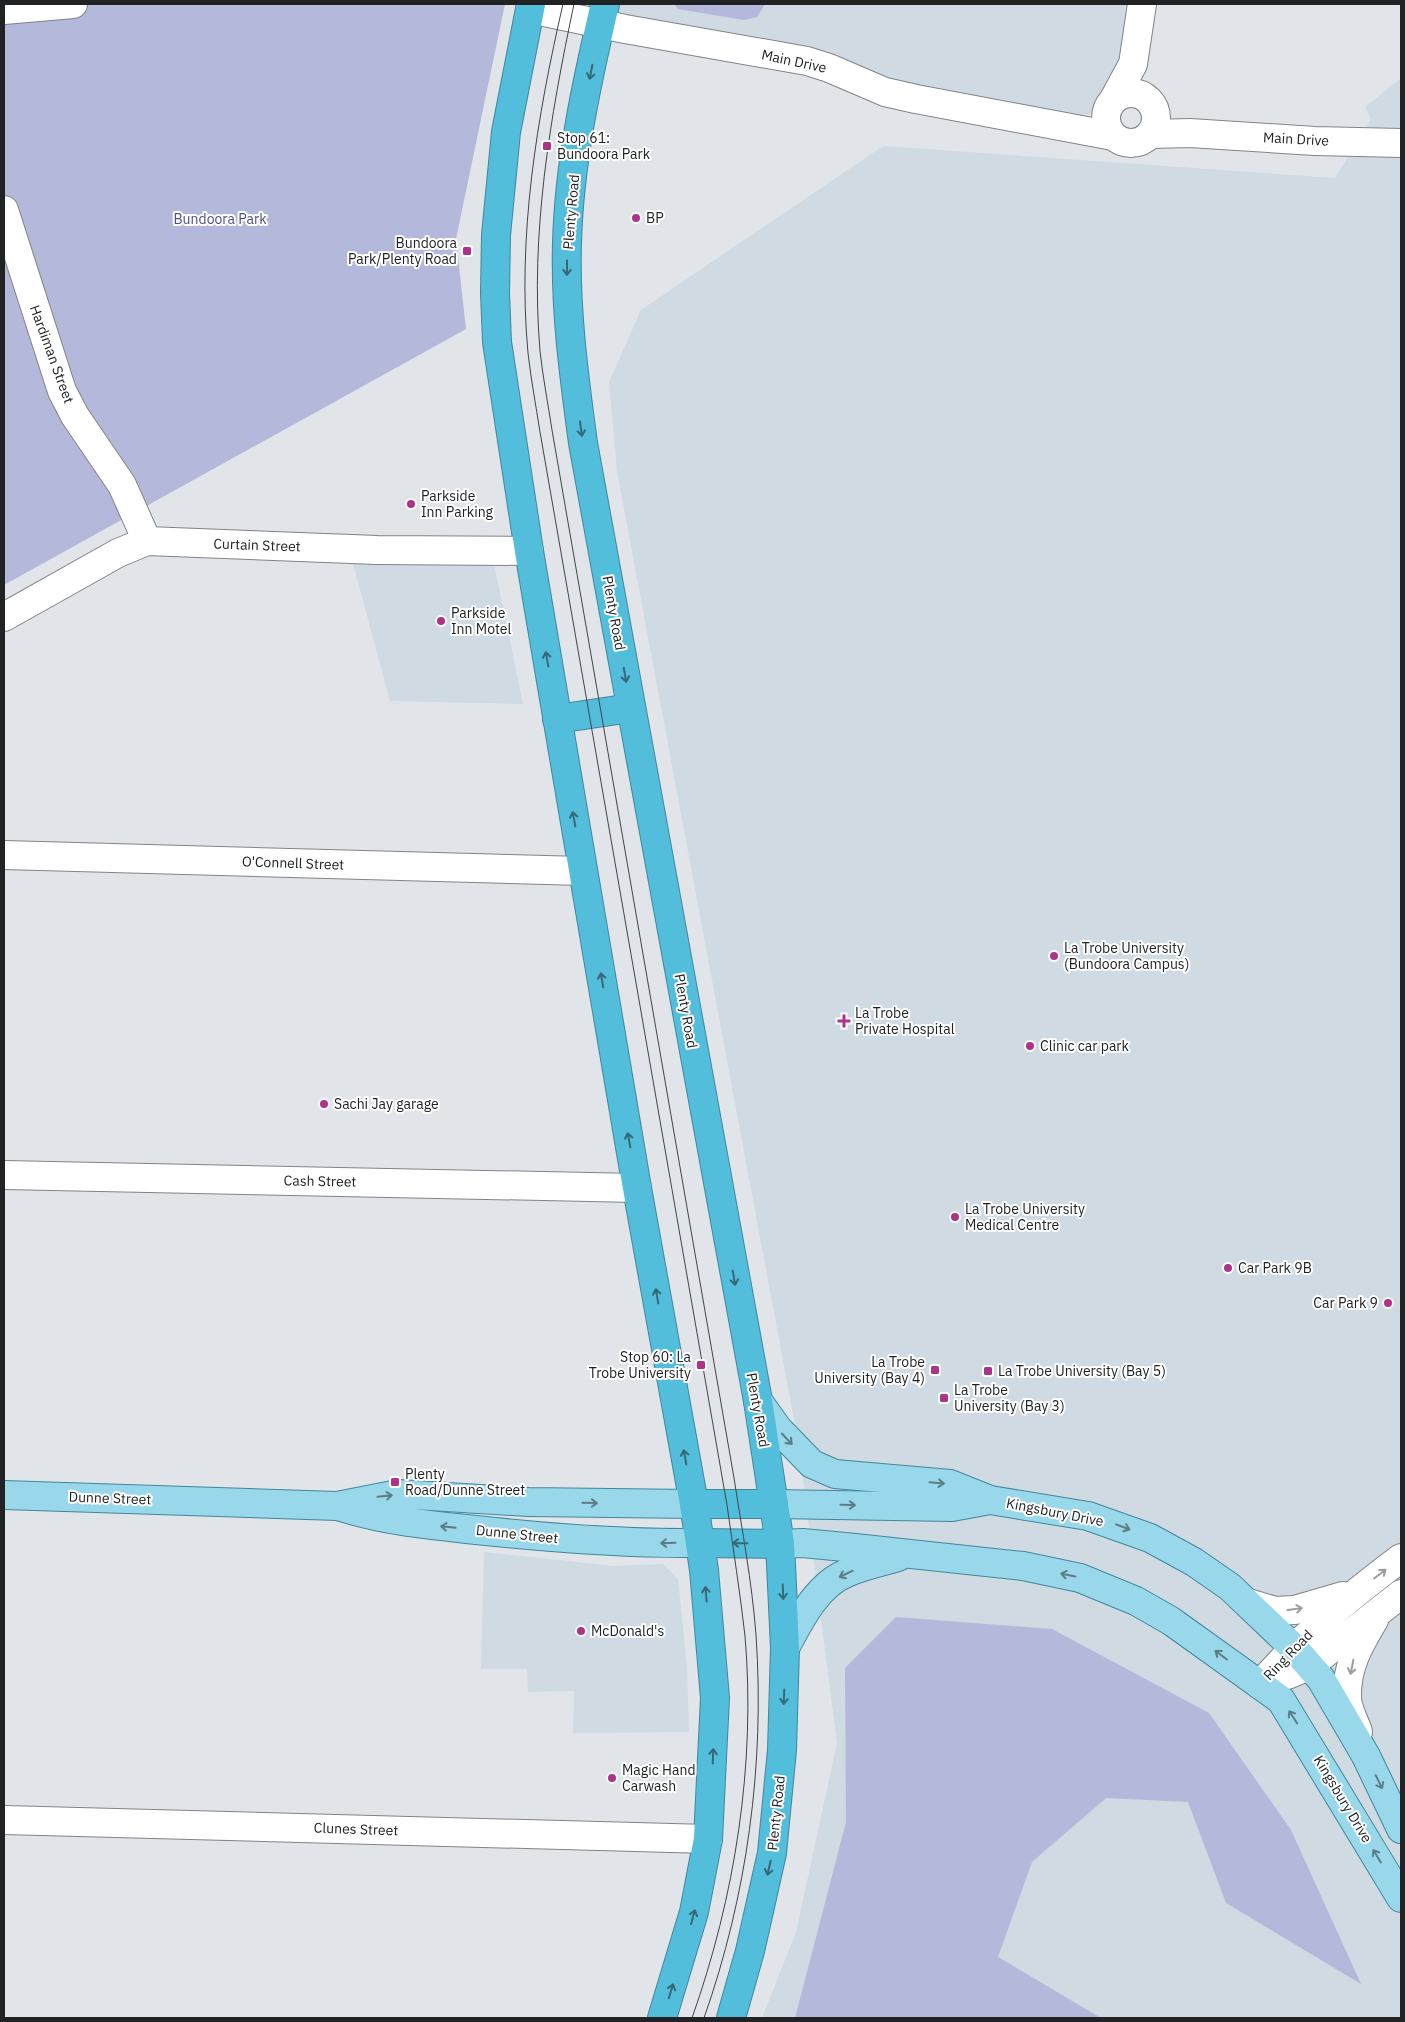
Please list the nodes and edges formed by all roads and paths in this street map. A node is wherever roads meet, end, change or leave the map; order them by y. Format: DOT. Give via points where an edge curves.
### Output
graph roads {
  1 [pos="73,4"];
  2 [pos="1142,4"];
  3 [pos="531,6"];
  4 [pos="4,10"];
  5 [pos="603,14"];
  6 [pos="1133,64"];
  7 [pos="1111,104"];
  8 [pos="1149,113"];
  9 [pos="1054,125"];
  10 [pos="1113,136"];
  11 [pos="1401,143"];
  12 [pos="4,210"];
  13 [pos="147,541"];
  14 [pos="529,551"];
  15 [pos="4,617"];
  16 [pos="631,708"];
  17 [pos="557,719"];
  18 [pos="4,855"];
  19 [pos="583,871"];
  20 [pos="4,1175"];
  21 [pos="637,1188"];
  22 [pos="758,1400"];
  23 [pos="4,1495"];
  24 [pos="475,1498"];
  25 [pos="990,1500"];
  26 [pos="528,1502"];
  27 [pos="694,1504"];
  28 [pos="774,1504"];
  29 [pos="337,1506"];
  30 [pos="503,1533"];
  31 [pos="700,1542"];
  32 [pos="636,1543"];
  33 [pos="780,1544"];
  34 [pos="909,1554"];
  35 [pos="1401,1558"];
  36 [pos="1358,1590"];
  37 [pos="1392,1601"];
  38 [pos="1248,1603"];
  39 [pos="785,1648"];
  40 [pos="1301,1657"];
  41 [pos="1260,1685"];
  42 [pos="1366,1756"];
  43 [pos="4,1820"];
  44 [pos="1401,1829"];
  45 [pos="708,1839"];
  46 [pos="1401,1898"];
  47 [pos="662,2018"];
  48 [pos="730,2018"];
  1 -- 4 [label="street"];
  2 -- 6 [label="street"];
  3 -- 5 [label="street, Main Drive"];
  3 -- 14 [label="highway" via="506,132 496,235 495,293 497,342"];
  5 -- 9 [label="street, Main Drive" via="807,61 885,92 916,100"];
  5 -- 16 [label="highway, Plenty Road, one-way" via="577,143 567,241 568,298 570,344 583,443"];
  6 -- 7 [label="street"];
  6 -- 8 [label="street"];
  7 -- 8 [label="street" via="1128,94"];
  7 -- 9 [label="street, Main Drive"];
  7 -- 10 [label="street" via="1106,120"];
  8 -- 10 [label="street" via="1138,142 1128,143"];
  8 -- 11 [label="street, Main Drive" via="1190,133"];
  9 -- 10 [label="street, Main Drive"];
  12 -- 13 [label="street, Hardiman Street" via="62,391 75,416 122,484"];
  13 -- 14 [label="street, Curtain Street" via="377,550"];
  13 -- 15 [label="street, Curtain Street" via="118,553"];
  17 -- 14 [label="highway, one-way"];
  16 -- 17 [label="highway"];
  16 -- 22 [label="highway, Plenty Road, one-way"];
  19 -- 17 [label="highway, one-way"];
  18 -- 19 [label="street, O'Connell Street"];
  21 -- 19 [label="highway, one-way"];
  20 -- 21 [label="street, Cash Street"];
  27 -- 21 [label="highway, one-way"];
  22 -- 25 [label="main road, one-way" via="796,1448 812,1464 827,1471 950,1484"];
  22 -- 28 [label="highway, Plenty Road"];
  23 -- 29 [label="main road, Dunne Street"];
  24 -- 26 [label="main road, Dunne Street"];
  29 -- 24 [label="main road, Dunne Street, one-way" via="398,1494"];
  24 -- 30 [label="main road"];
  28 -- 25 [label="main road, Kingsbury Drive, one-way" via="952,1506"];
  25 -- 38 [label="main road, Kingsbury Drive, one-way" via="1088,1516 1150,1538 1194,1562"];
  26 -- 27 [label="main road, Dunne Street, one-way"];
  26 -- 32 [label="main road" via="561,1522 633,1529 639,1534"];
  27 -- 28 [label="highway"];
  27 -- 31 [label="highway"];
  28 -- 33 [label="highway, Plenty Road"];
  30 -- 29 [label="main road, Dunne Street, one-way" via="388,1520"];
  30 -- 32 [label="main road, Dunne Street"];
  31 -- 32 [label="main road, Dunne Street, one-way"];
  33 -- 31 [label="highway, one-way"];
  45 -- 31 [label="highway, one-way" via="715,1698"];
  33 -- 34 [label="main road, Kingsbury Drive" via="803,1543"];
  33 -- 39 [label="highway, Plenty Road, one-way"];
  34 -- 39 [label="main road, one-way" via="848,1572 833,1581 820,1592"];
  41 -- 34 [label="main road, Kingsbury Drive, one-way" via="1171,1621 1080,1578 1023,1566"];
  36 -- 35 [label="street, Ring Road, one-way"];
  38 -- 36 [label="street, Ring Road, one-way" via="1275,1611 1295,1610"];
  36 -- 40 [label="street, Ring Road"];
  37 -- 40 [label="street, Ring Road"];
  37 -- 42 [label="street, Ring Road, one-way" via="1355,1652 1347,1699"];
  38 -- 40 [label="main road, Kingsbury Drive"];
  39 -- 48 [label="highway, Plenty Road, one-way" via="782,1750 772,1853 750,1951"];
  40 -- 41 [label="street, Ring Road"];
  40 -- 42 [label="main road, Kingsbury Drive" via="1321,1679"];
  46 -- 41 [label="main road, Kingsbury Drive, one-way" via="1293,1717 1281,1700"];
  42 -- 44 [label="main road, Kingsbury Drive, one-way"];
  43 -- 45 [label="street, Clunes Street"];
  47 -- 45 [label="highway, one-way" via="694,1912"];
}
